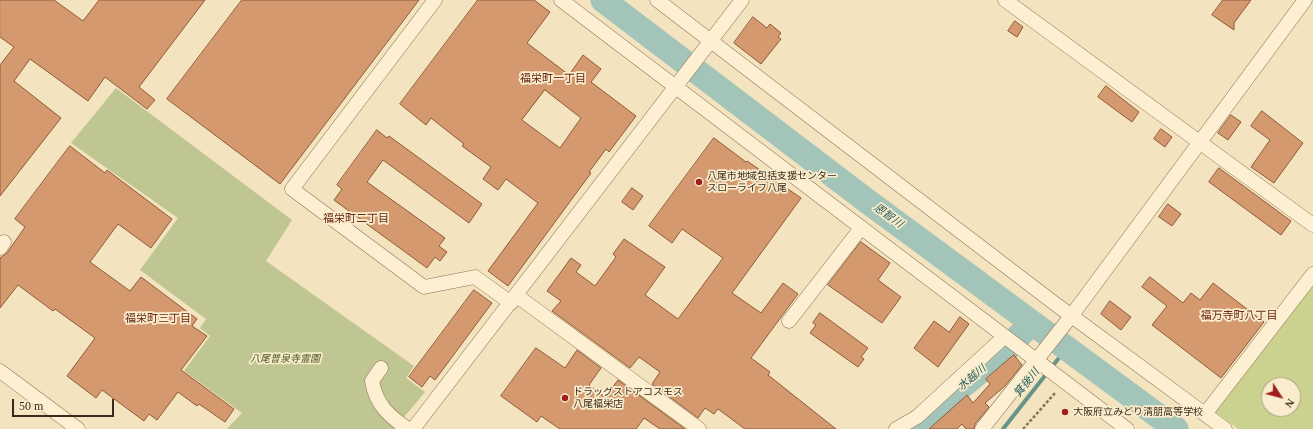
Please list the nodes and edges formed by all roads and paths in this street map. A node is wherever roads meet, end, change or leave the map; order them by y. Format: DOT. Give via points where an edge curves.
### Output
graph roads {
  1 [pos="435,0"];
  2 [pos="561,0"];
  3 [pos="657,0"];
  4 [pos="742,0"];
  5 [pos="1005,0"];
  6 [pos="1305,0"];
  7 [pos="710,43"];
  8 [pos="679,84"];
  9 [pos="1200,143"];
  10 [pos="1313,225"];
  11 [pos="861,228"];
  12 [pos="1313,274"];
  13 [pos="514,299"];
  14 [pos="1071,317"];
  15 [pos="789,321"];
  16 [pos="1006,338"];
  17 [pos="1039,358"];
  18 [pos="381,368"];
  19 [pos="0,371"];
  20 [pos="1065,382"];
  21 [pos="1205,414"];
  22 [pos="78,429"];
  23 [pos="408,429"];
  24 [pos="413,429"];
  25 [pos="699,429"];
  26 [pos="896,429"];
  27 [pos="982,429"];
  28 [pos="1023,429"];
  29 [pos="1127,429"];
  30 [pos="1225,429"];
  1 -- 13 [label="street" via="292,189 424,287 475,277"];
  2 -- 8 [label="street"];
  3 -- 7 [label="street"];
  4 -- 7 [label="street"];
  5 -- 9 [label="street"];
  6 -- 9 [label="street"];
  7 -- 8 [label="street"];
  7 -- 14 [label="street"];
  8 -- 11 [label="street"];
  8 -- 13 [label="street"];
  9 -- 10 [label="street"];
  9 -- 14 [label="street"];
  11 -- 15 [label="street"];
  11 -- 16 [label="street"];
  12 -- 21 [label="street"];
  13 -- 24 [label="street"];
  13 -- 25 [label="street"];
  14 -- 17 [label="street"];
  14 -- 21 [label="street"];
  16 -- 17 [label="street"];
  16 -- 26 [label="street" via="917,416"];
  17 -- 20 [label="street"];
  17 -- 27 [label="street"];
  18 -- 23 [label="street" via="372,381 374,394 389,415"];
  19 -- 22 [label="street"];
  20 -- 28 [label="path"];
  20 -- 29 [label="street"];
  21 -- 30 [label="street"];
}
